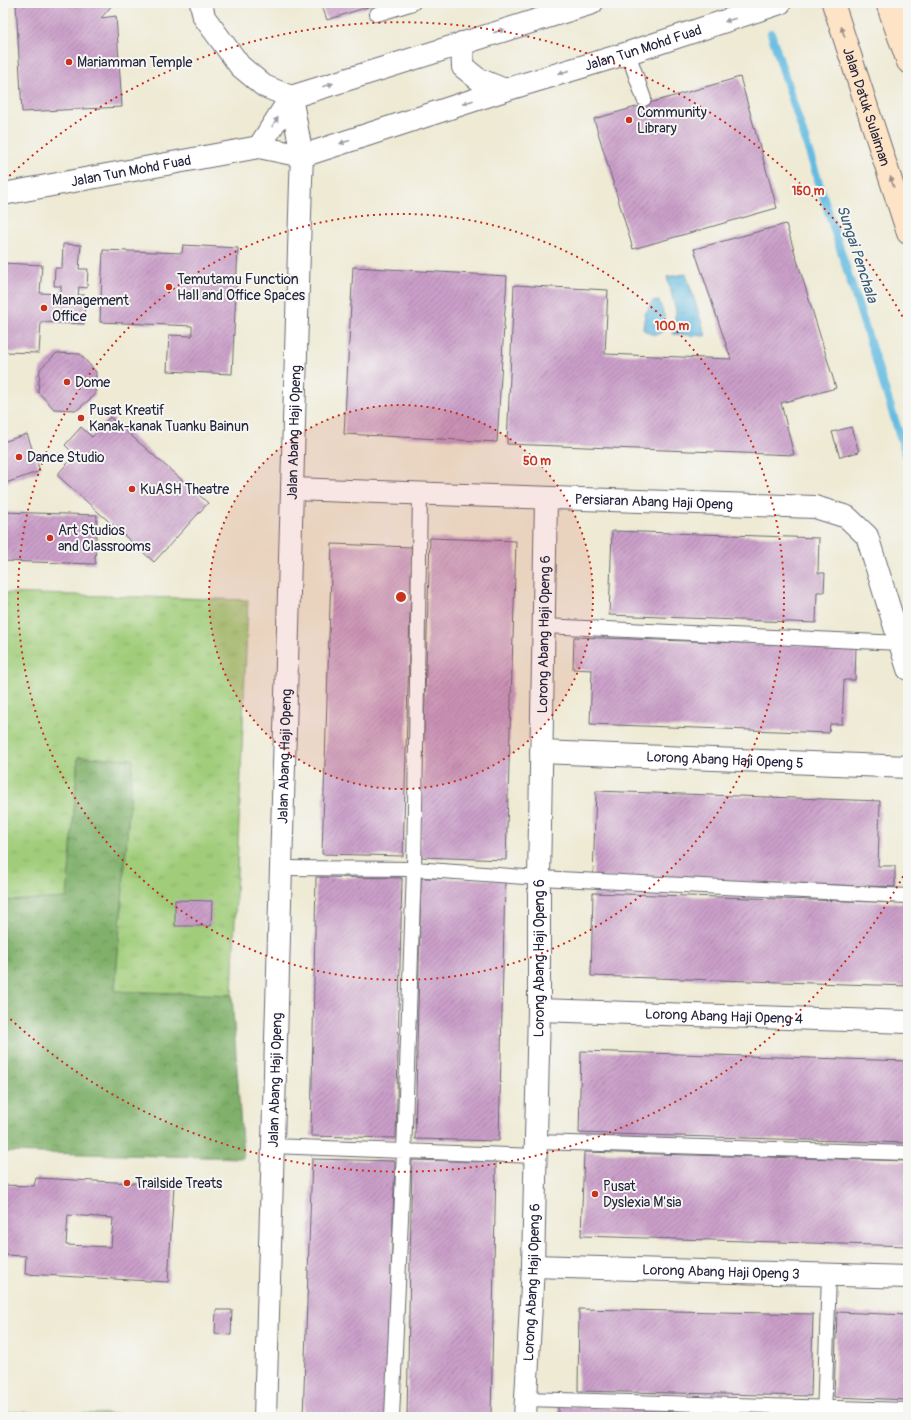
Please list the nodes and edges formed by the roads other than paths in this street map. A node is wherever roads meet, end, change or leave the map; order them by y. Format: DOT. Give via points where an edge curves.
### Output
graph roads {
  1 [pos="202,3"];
  2 [pos="413,3"];
  3 [pos="592,3"];
  4 [pos="780,3"];
  5 [pos="834,3"];
  6 [pos="887,3"];
  7 [pos="906,3"];
  8 [pos="377,14"];
  9 [pos="462,43"];
  10 [pos="628,53"];
  11 [pos="906,56"];
  12 [pos="506,90"];
  13 [pos="291,97"];
  14 [pos="644,99"];
  15 [pos="259,147"];
  16 [pos="302,156"];
  17 [pos="3,194"];
  18 [pos="908,233"];
  19 [pos="292,489"];
  20 [pos="420,494"];
  21 [pos="546,499"];
  22 [pos="544,626"];
  23 [pos="900,644"];
  24 [pos="908,669"];
  25 [pos="541,752"];
  26 [pos="908,767"];
  27 [pos="281,868"];
  28 [pos="414,869"];
  29 [pos="539,878"];
  30 [pos="908,896"];
  31 [pos="539,1010"];
  32 [pos="908,1022"];
  33 [pos="272,1146"];
  34 [pos="536,1149"];
  35 [pos="404,1152"];
  36 [pos="908,1153"];
  37 [pos="534,1266"];
  38 [pos="830,1275"];
  39 [pos="908,1277"];
  40 [pos="525,1408"];
  41 [pos="908,1410"];
  42 [pos="824,1412"];
  43 [pos="264,1417"];
  44 [pos="392,1417"];
  1 -- 13 [label="street" via="204,17 240,66 264,86"];
  2 -- 8 [label="lane"];
  9 -- 3 [label="street, one-way"];
  4 -- 10 [label="street, Jalan Tun Mohd Fuad, one-way"];
  18 -- 5 [label="main road, Jalan Datuk Sulaiman, one-way"];
  6 -- 11 [label="main road"];
  7 -- 11 [label="main road"];
  9 -- 12 [label="street" via="463,67 478,79"];
  13 -- 9 [label="street, one-way"];
  10 -- 12 [label="street, Jalan Tun Mohd Fuad, one-way"];
  10 -- 14 [label="lane"];
  12 -- 16 [label="street, Jalan Tun Mohd Fuad, one-way"];
  15 -- 13 [label="street, one-way"];
  13 -- 16 [label="street, Jalan Abang Haji Openg"];
  15 -- 16 [label="street, Jalan Tun Mohd Fuad"];
  15 -- 17 [label="street, Jalan Tun Mohd Fuad"];
  16 -- 19 [label="street, Jalan Abang Haji Openg"];
  19 -- 20 [label="street, Persiaran Abang Haji Openg"];
  19 -- 27 [label="street, Jalan Abang Haji Openg"];
  20 -- 21 [label="street, Persiaran Abang Haji Openg"];
  20 -- 28 [label="lane"];
  21 -- 22 [label="street, Lorong Abang Haji Openg 6"];
  21 -- 23 [label="street, Persiaran Abang Haji Openg" via="815,507 847,517 867,536"];
  22 -- 23 [label="lane"];
  22 -- 25 [label="street, Lorong Abang Haji Openg 6"];
  23 -- 24 [label="street, Persiaran Abang Haji Openg"];
  25 -- 26 [label="street, Lorong Abang Haji Openg 5"];
  25 -- 29 [label="street, Lorong Abang Haji Openg 6"];
  27 -- 28 [label="lane"];
  27 -- 33 [label="street, Jalan Abang Haji Openg"];
  28 -- 29 [label="lane"];
  28 -- 35 [label="lane"];
  29 -- 30 [label="lane"];
  29 -- 31 [label="street, Lorong Abang Haji Openg 6"];
  31 -- 32 [label="street, Lorong Abang Haji Openg 4"];
  31 -- 34 [label="street, Lorong Abang Haji Openg 6"];
  33 -- 35 [label="lane"];
  33 -- 43 [label="street, Jalan Abang Haji Openg"];
  34 -- 35 [label="lane"];
  34 -- 36 [label="lane"];
  34 -- 37 [label="street, Lorong Abang Haji Openg 6"];
  35 -- 44 [label="lane"];
  37 -- 38 [label="street, Lorong Abang Haji Openg 3"];
  37 -- 40 [label="street, Lorong Abang Haji Openg 6"];
  38 -- 39 [label="street, Lorong Abang Haji Openg 3"];
  38 -- 42 [label="lane"];
  40 -- 42 [label="lane"];
  41 -- 42 [label="lane"];
}
